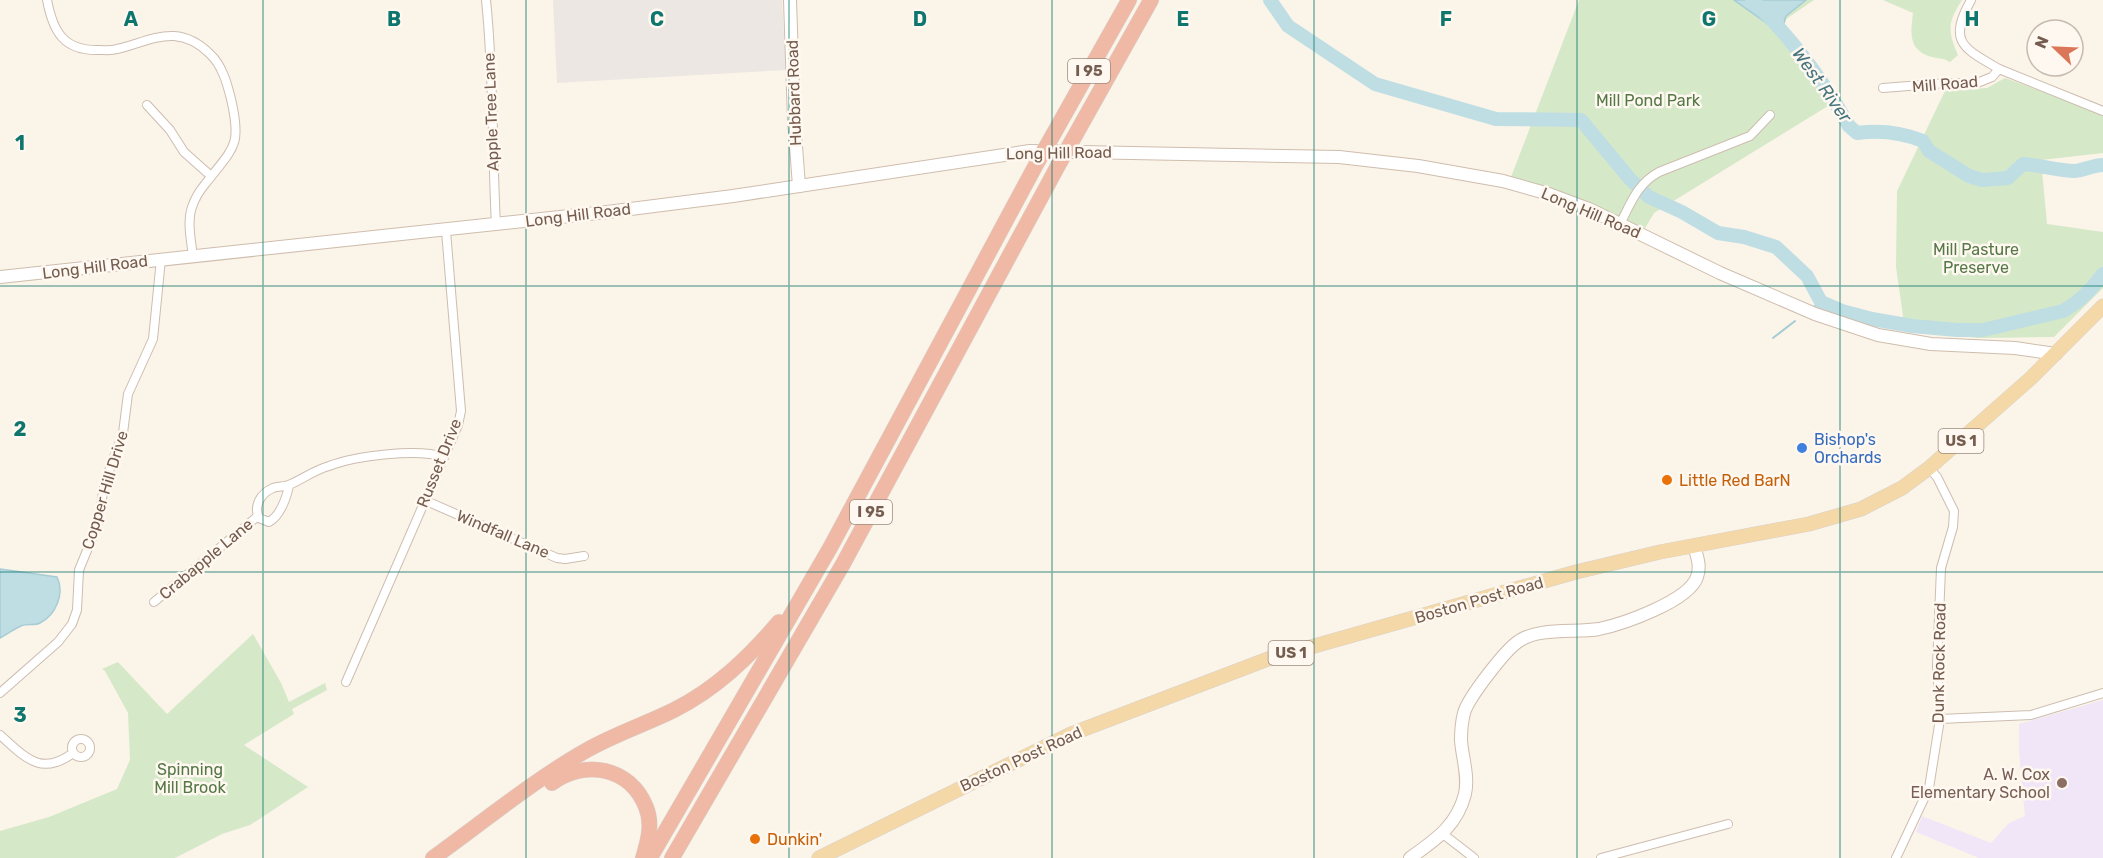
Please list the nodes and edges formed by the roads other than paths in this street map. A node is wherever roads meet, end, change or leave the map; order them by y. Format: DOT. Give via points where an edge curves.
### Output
graph roads {
  1 [pos="47,0"];
  2 [pos="486,0"];
  3 [pos="790,0"];
  4 [pos="1129,0"];
  5 [pos="1151,0"];
  6 [pos="1971,0"];
  7 [pos="1999,69"];
  8 [pos="1883,88"];
  9 [pos="147,105"];
  10 [pos="2103,111"];
  11 [pos="1770,115"];
  12 [pos="211,176"];
  13 [pos="799,186"];
  14 [pos="1620,224"];
  15 [pos="496,225"];
  16 [pos="446,231"];
  17 [pos="193,256"];
  18 [pos="161,260"];
  19 [pos="0,277"];
  20 [pos="2103,306"];
  21 [pos="2056,354"];
  22 [pos="444,457"];
  23 [pos="1929,468"];
  24 [pos="288,486"];
  25 [pos="424,500"];
  26 [pos="258,516"];
  27 [pos="1694,546"];
  28 [pos="830,548"];
  29 [pos="584,556"];
  30 [pos="154,602"];
  31 [pos="346,682"];
  32 [pos="0,693"];
  33 [pos="2103,693"];
  34 [pos="1940,719"];
  35 [pos="0,735"];
  36 [pos="73,753"];
  37 [pos="1728,824"];
  38 [pos="1443,834"];
  39 [pos="433,858"];
  40 [pos="447,858"];
  41 [pos="644,858"];
  42 [pos="650,858"];
  43 [pos="672,858"];
  44 [pos="819,858"];
  45 [pos="1410,858"];
  46 [pos="1474,858"];
  47 [pos="1601,858"];
  48 [pos="1896,858"];
  1 -- 12 [label="street" via="51,20 61,38 86,51 114,50 174,36 201,45 213,56 229,93 237,135 233,149"];
  2 -- 15 [label="street, Apple Tree Lane"];
  3 -- 13 [label="street, Hubbard Road"];
  4 -- 28 [label="highway, I 95, bridge"];
  5 -- 43 [label="highway, I 95, bridge" via="843,564"];
  6 -- 7 [label="street" via="1961,20 1960,38 1969,50"];
  7 -- 8 [label="street, Mill Road" via="1977,83"];
  7 -- 10 [label="street, Mill Road"];
  9 -- 12 [label="street" via="184,152"];
  11 -- 14 [label="street" via="1750,136 1659,172 1638,188"];
  12 -- 17 [label="street" via="191,208"];
  13 -- 14 [label="street, Long Hill Road" via="1029,151 1339,158 1389,162 1516,184 1564,199"];
  13 -- 15 [label="street, Long Hill Road"];
  14 -- 21 [label="street, Long Hill Road" via="1752,287 1862,330 1931,344"];
  15 -- 16 [label="street, Long Hill Road"];
  16 -- 17 [label="street, Long Hill Road"];
  16 -- 22 [label="street, Russet Drive" via="461,411"];
  17 -- 18 [label="street, Long Hill Road"];
  18 -- 19 [label="street, Long Hill Road"];
  18 -- 32 [label="street, Copper Hill Drive" via="153,339 128,394 123,433 105,482 97,526 79,570 77,610 72,624 58,642"];
  20 -- 21 [label="main road, Boston Post Road / US 1"];
  21 -- 23 [label="main road, Boston Post Road / US 1"];
  22 -- 24 [label="street, Crabapple Lane" via="412,453 351,460 330,465"];
  22 -- 25 [label="street, Russet Drive"];
  23 -- 27 [label="main road, Boston Post Road / US 1" via="1887,497 1849,514"];
  23 -- 34 [label="street, Dunk Rock Road" via="1954,511 1941,568 1937,666"];
  24 -- 26 [label="street, Crabapple Lane" via="271,489 261,498"];
  24 -- 26 [label="street, Crabapple Lane" via="279,513 272,521"];
  25 -- 29 [label="street, Windfall Lane" via="557,558"];
  25 -- 31 [label="street, Russet Drive"];
  26 -- 30 [label="street, Crabapple Lane"];
  27 -- 38 [label="street" via="1698,576 1682,595 1617,624 1541,633 1519,640 1503,657 1464,711 1461,738 1465,794"];
  27 -- 44 [label="main road, Boston Post Road / US 1" via="1576,572 1268,659 1071,734"];
  28 -- 39 [label="highway" via="780,622 728,674 674,710 587,750"];
  28 -- 42 [label="highway, I 95"];
  33 -- 34 [label="street" via="2031,715"];
  34 -- 48 [label="street, Dunk Rock Road" via="1929,788"];
  35 -- 36 [label="street" via="24,756 42,765 54,764"];
  37 -- 47 [label="street"];
  38 -- 45 [label="street"];
  38 -- 46 [label="street"];
  40 -- 41 [label="highway" via="557,779 598,768 617,774 634,788 647,807 650,831"];
}
